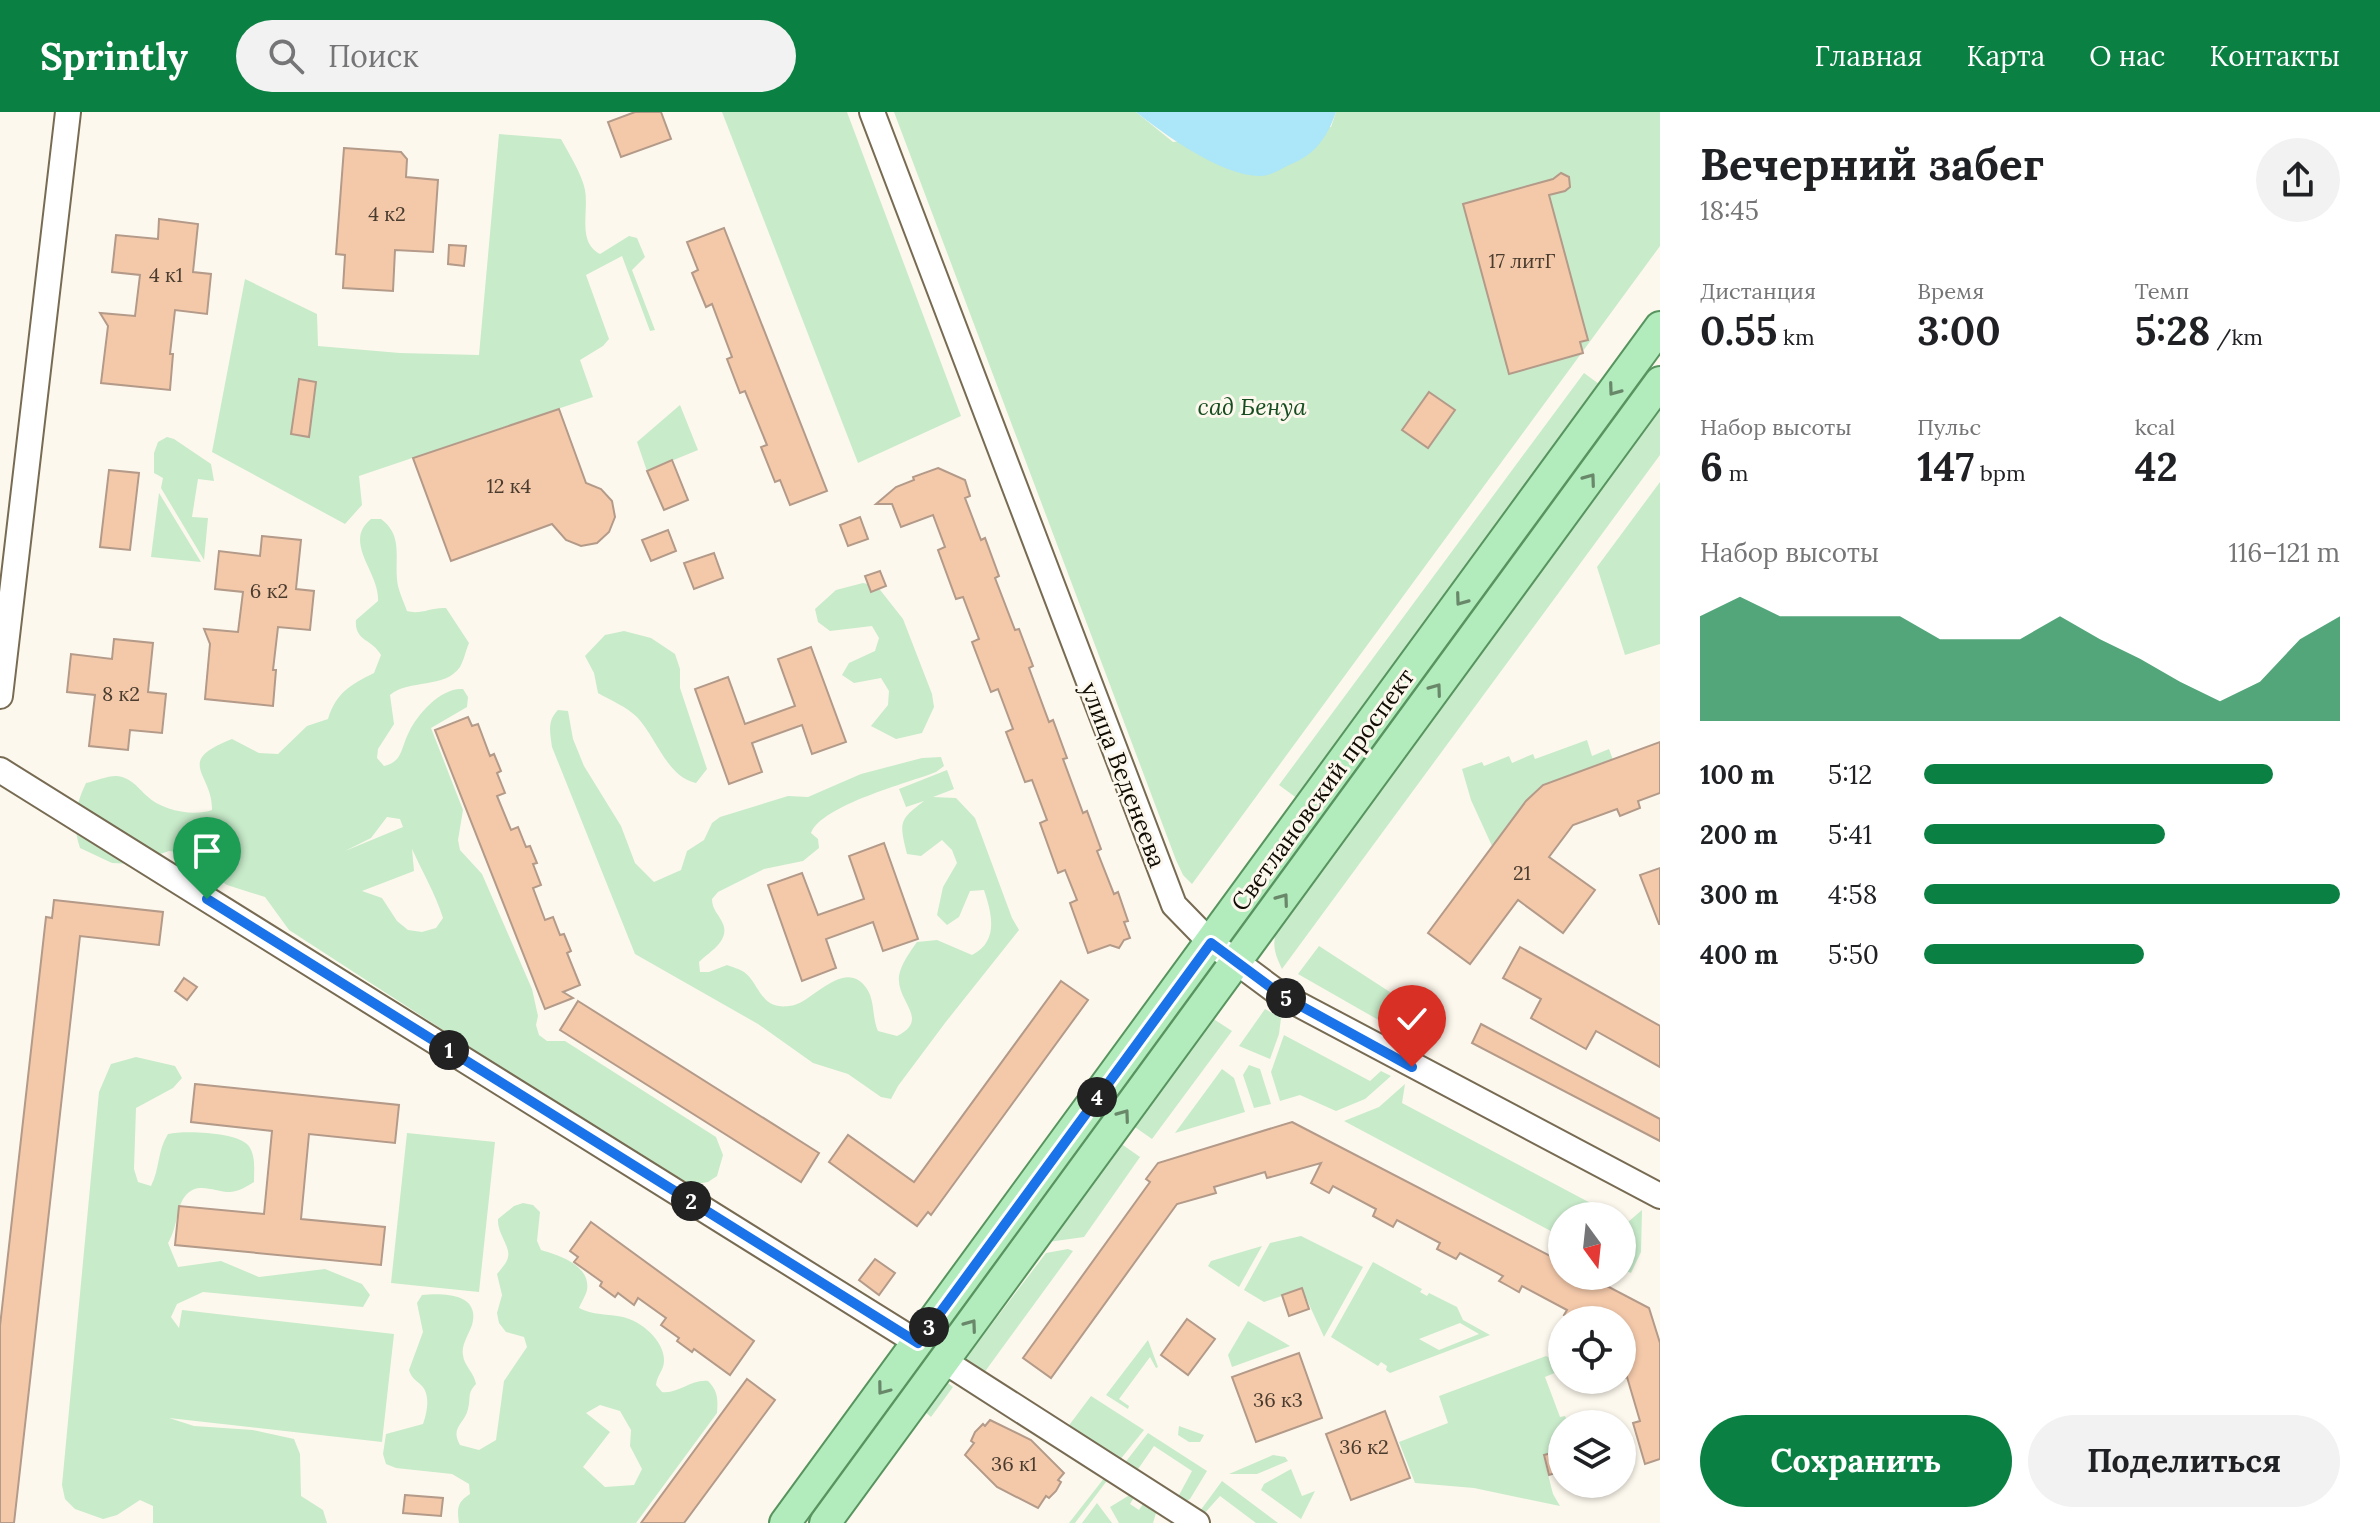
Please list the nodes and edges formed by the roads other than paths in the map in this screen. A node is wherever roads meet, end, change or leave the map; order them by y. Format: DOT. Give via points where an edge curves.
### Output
graph roads {
  1 [pos="68,112"];
  2 [pos="872,112"];
  3 [pos="1660,327"];
  4 [pos="1660,382"];
  5 [pos="0,696"];
  6 [pos="0,770"];
  7 [pos="1211,943"];
  8 [pos="1237,962"];
  9 [pos="1660,1196"];
  10 [pos="918,1343"];
  11 [pos="944,1361"];
  12 [pos="785,1523"];
  13 [pos="825,1523"];
  14 [pos="1197,1523"];
  1 -- 5 [label="street"];
  2 -- 7 [label="street, улица Веденеева" via="1162,877 1174,905"];
  3 -- 7 [label="main road, Светлановский проспект, one-way"];
  8 -- 4 [label="main road, Светлановский проспект, one-way"];
  6 -- 10 [label="street"];
  7 -- 8 [label="street, улица Веденеева"];
  7 -- 10 [label="main road, Светлановский проспект"];
  8 -- 9 [label="street, улица Веденеева" via="1294,1002"];
  11 -- 8 [label="main road, Светлановский проспект, one-way"];
  10 -- 12 [label="main road, Светлановский проспект, one-way"];
  11 -- 13 [label="main road, Светлановский проспект"];
  11 -- 14 [label="street"];
}
